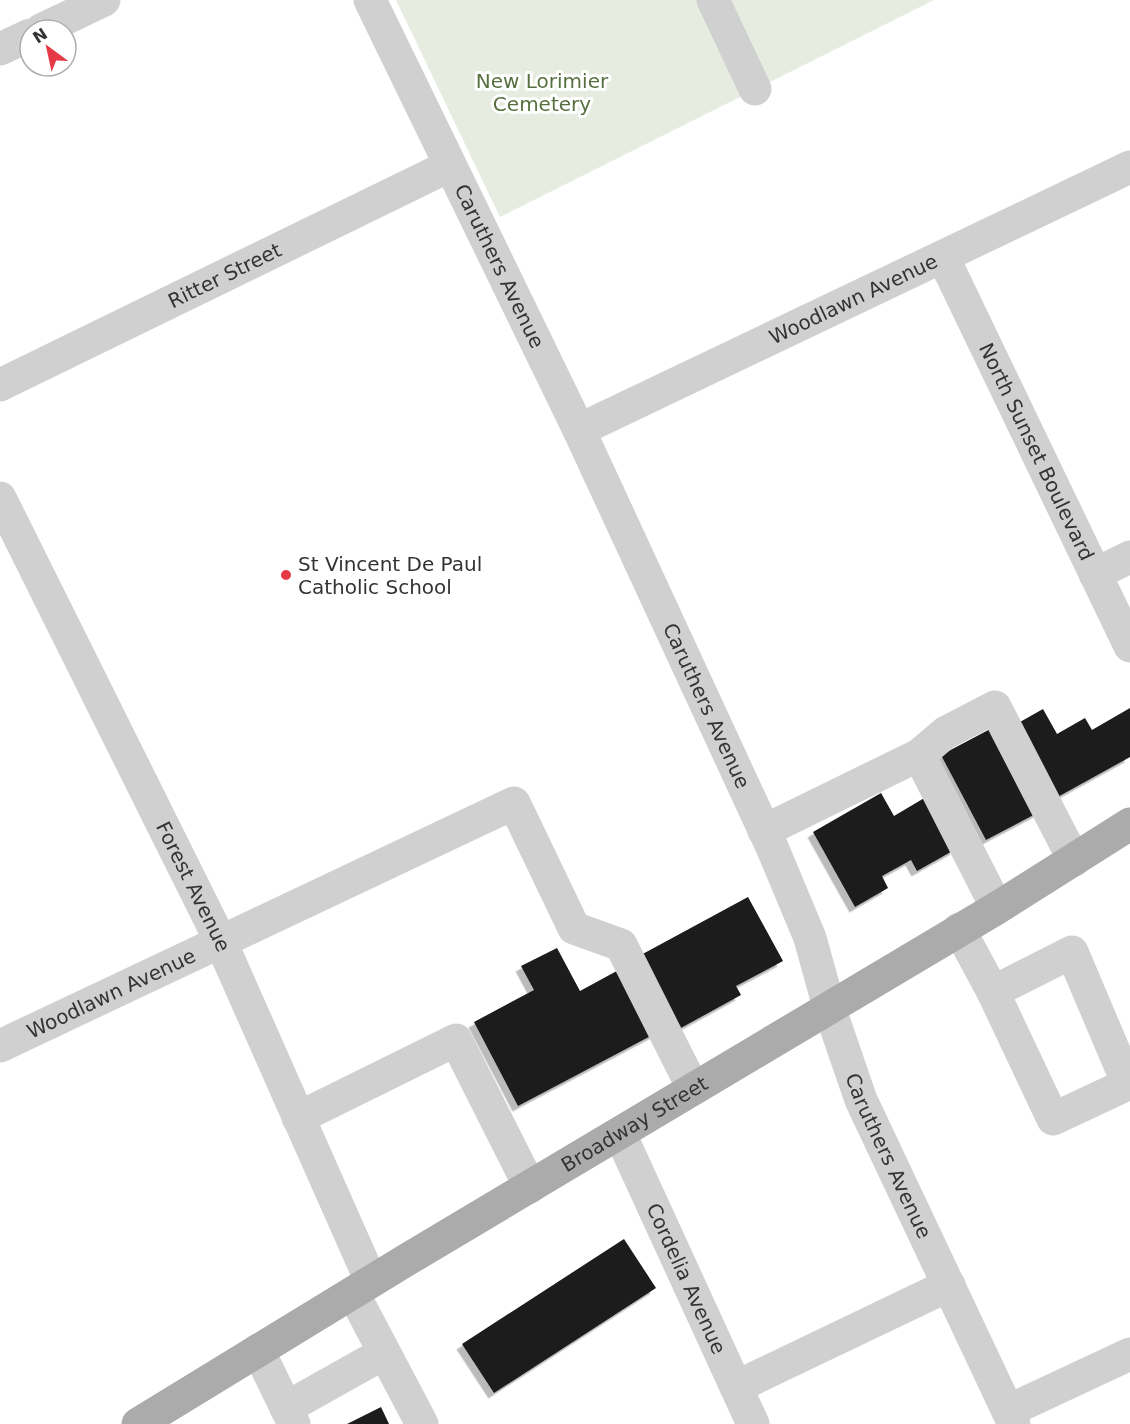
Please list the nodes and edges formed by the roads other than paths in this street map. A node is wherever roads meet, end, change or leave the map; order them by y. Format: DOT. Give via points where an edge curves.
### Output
graph roads {
  1 [pos="104,0"];
  2 [pos="370,0"];
  3 [pos="713,0"];
  4 [pos="66,18"];
  5 [pos="18,41"];
  6 [pos="0,49"];
  7 [pos="755,89"];
  8 [pos="449,166"];
  9 [pos="1130,167"];
  10 [pos="943,257"];
  11 [pos="0,385"];
  12 [pos="579,430"];
  13 [pos="0,498"];
  14 [pos="1130,557"];
  15 [pos="1095,574"];
  16 [pos="1130,646"];
  17 [pos="919,755"];
  18 [pos="1130,824"];
  19 [pos="764,831"];
  20 [pos="1074,860"];
  21 [pos="997,908"];
  22 [pos="959,930"];
  23 [pos="220,940"];
  24 [pos="993,992"];
  25 [pos="829,1007"];
  26 [pos="0,1046"];
  27 [pos="1129,1084"];
  28 [pos="693,1088"];
  29 [pos="298,1118"];
  30 [pos="620,1134"];
  31 [pos="530,1187"];
  32 [pos="949,1285"];
  33 [pos="362,1287"];
  34 [pos="258,1350"];
  35 [pos="384,1353"];
  36 [pos="1130,1354"];
  37 [pos="736,1387"];
  38 [pos="290,1416"];
  39 [pos="1011,1417"];
  40 [pos="416,1419"];
  41 [pos="138,1424"];
  42 [pos="753,1424"];
  1 -- 4 [label="street"];
  2 -- 8 [label="street, Caruthers Avenue"];
  3 -- 7 [label="street"];
  5 -- 6 [label="street"];
  8 -- 11 [label="street, Ritter Street"];
  8 -- 12 [label="street, Caruthers Avenue"];
  9 -- 10 [label="street, Woodlawn Avenue"];
  10 -- 12 [label="street, Woodlawn Avenue"];
  10 -- 15 [label="street, North Sunset Boulevard"];
  12 -- 19 [label="street, Caruthers Avenue"];
  13 -- 23 [label="street, Forest Avenue"];
  14 -- 15 [label="street"];
  15 -- 16 [label="street, North Sunset Boulevard"];
  17 -- 19 [label="street"];
  17 -- 20 [label="street" via="945,733 995,707"];
  17 -- 21 [label="street"];
  18 -- 20 [label="main road, Broadway Street"];
  19 -- 25 [label="street, Caruthers Avenue" via="810,938"];
  20 -- 21 [label="main road, Broadway Street"];
  21 -- 22 [label="main road, Broadway Street"];
  22 -- 24 [label="street"];
  22 -- 25 [label="main road, Broadway Street"];
  23 -- 26 [label="street, Woodlawn Avenue"];
  23 -- 28 [label="street, Woodlawn Avenue" via="514,803 574,928 621,945"];
  23 -- 29 [label="street, Forest Avenue"];
  24 -- 27 [label="street" via="1053,1119"];
  24 -- 27 [label="street" via="1072,952"];
  25 -- 28 [label="main road, Broadway Street"];
  25 -- 32 [label="street, Caruthers Avenue" via="861,1100"];
  28 -- 30 [label="main road, Broadway Street"];
  29 -- 31 [label="street" via="456,1040"];
  29 -- 33 [label="street, Forest Avenue"];
  30 -- 31 [label="main road, Broadway Street"];
  30 -- 37 [label="street, Cordelia Avenue"];
  31 -- 33 [label="main road, Broadway Street"];
  32 -- 37 [label="street"];
  32 -- 39 [label="street, Caruthers Avenue"];
  33 -- 34 [label="main road, Broadway Street"];
  33 -- 35 [label="street, Forest Avenue"];
  34 -- 38 [label="street"];
  34 -- 41 [label="main road, Broadway Street"];
  35 -- 38 [label="street"];
  35 -- 40 [label="street, Forest Avenue"];
  36 -- 39 [label="street"];
  37 -- 42 [label="street, Cordelia Avenue"];
}
